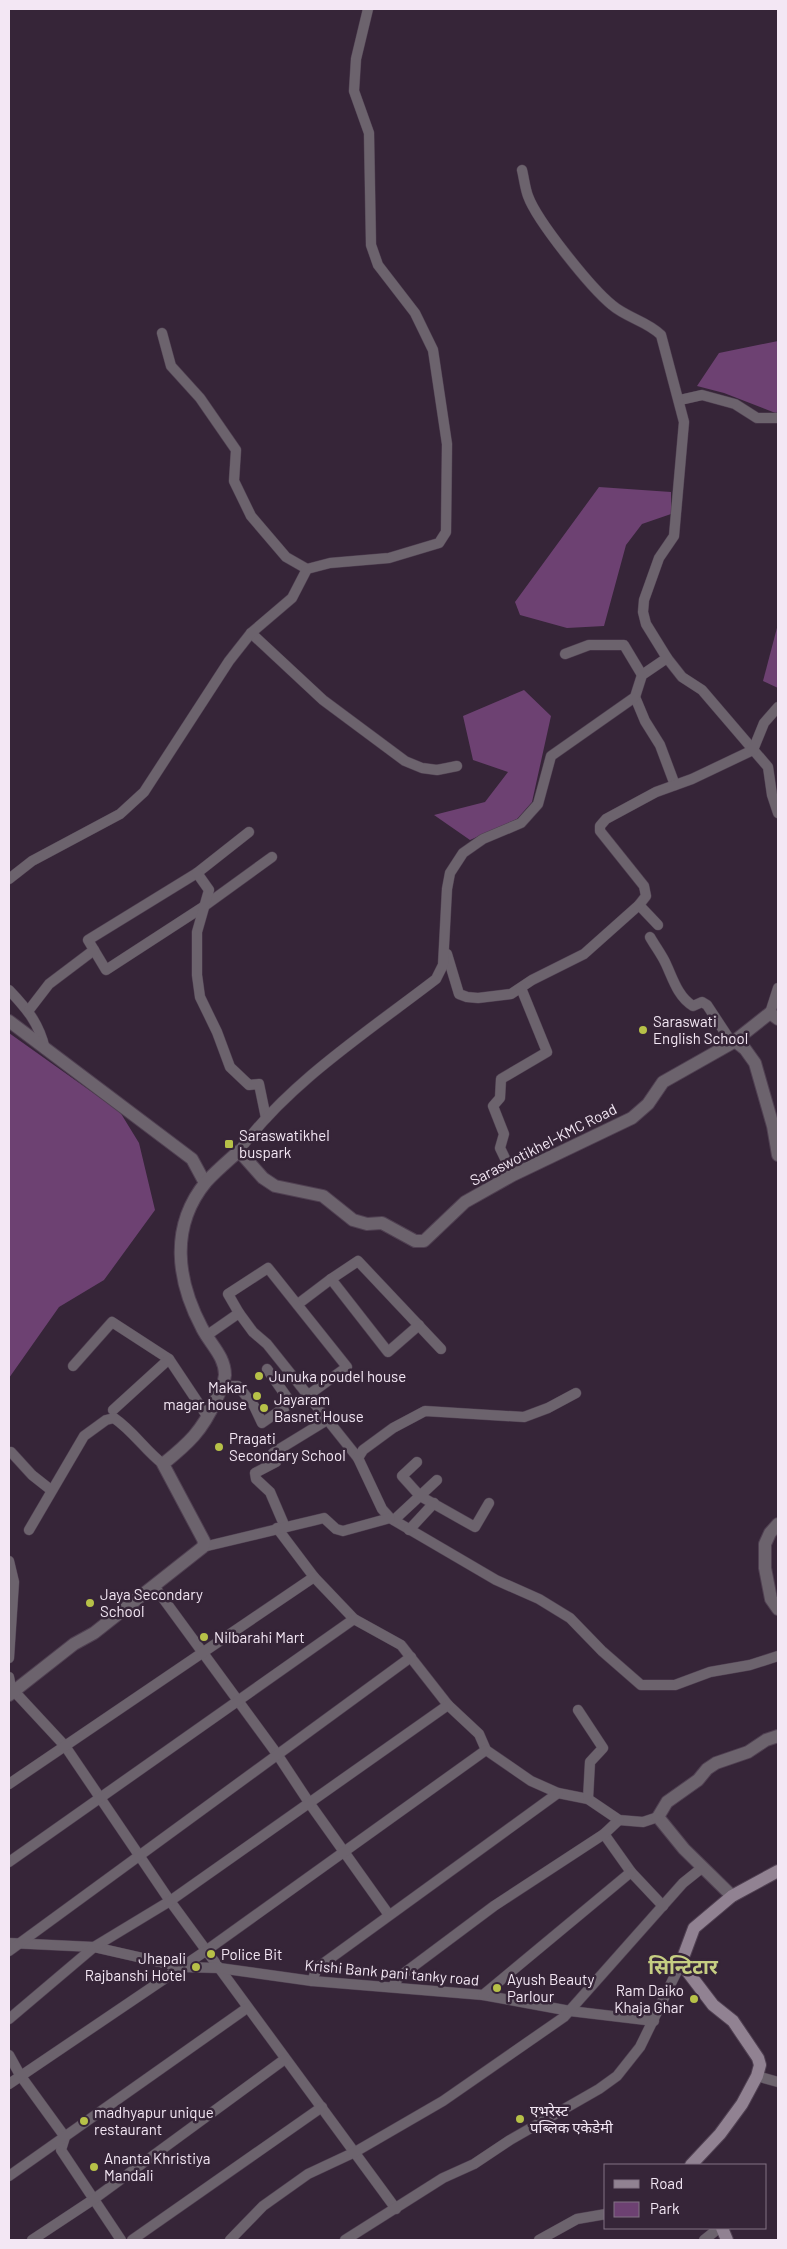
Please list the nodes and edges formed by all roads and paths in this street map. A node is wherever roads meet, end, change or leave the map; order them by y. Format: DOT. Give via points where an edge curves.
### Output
graph roads {
  1 [pos="368,9"];
  2 [pos="522,170"];
  3 [pos="162,333"];
  4 [pos="680,400"];
  5 [pos="778,418"];
  6 [pos="307,569"];
  7 [pos="251,634"];
  8 [pos="566,654"];
  9 [pos="667,658"];
  10 [pos="642,675"];
  11 [pos="635,697"];
  12 [pos="778,707"];
  13 [pos="753,750"];
  14 [pos="457,766"];
  15 [pos="675,785"];
  16 [pos="778,813"];
  17 [pos="249,832"];
  18 [pos="272,857"];
  19 [pos="197,873"];
  20 [pos="9,879"];
  21 [pos="640,905"];
  22 [pos="203,907"];
  23 [pos="658,925"];
  24 [pos="650,937"];
  25 [pos="94,950"];
  26 [pos="444,952"];
  27 [pos="521,988"];
  28 [pos="778,988"];
  29 [pos="9,990"];
  30 [pos="29,1010"];
  31 [pos="774,1016"];
  32 [pos="9,1021"];
  33 [pos="734,1042"];
  34 [pos="45,1049"];
  35 [pos="266,1118"];
  36 [pos="239,1151"];
  37 [pos="778,1155"];
  38 [pos="512,1175"];
  39 [pos="205,1183"];
  40 [pos="331,1279"];
  41 [pos="298,1304"];
  42 [pos="240,1313"];
  43 [pos="419,1325"];
  44 [pos="206,1336"];
  45 [pos="441,1349"];
  46 [pos="169,1359"];
  47 [pos="73,1366"];
  48 [pos="267,1369"];
  49 [pos="223,1386"];
  50 [pos="576,1393"];
  51 [pos="306,1395"];
  52 [pos="291,1403"];
  53 [pos="113,1410"];
  54 [pos="207,1416"];
  55 [pos="327,1420"];
  56 [pos="11,1452"];
  57 [pos="358,1458"];
  58 [pos="417,1462"];
  59 [pos="163,1464"];
  60 [pos="437,1480"];
  61 [pos="51,1490"];
  62 [pos="420,1496"];
  63 [pos="488,1503"];
  64 [pos="434,1504"];
  65 [pos="392,1519"];
  66 [pos="778,1524"];
  67 [pos="281,1527"];
  68 [pos="30,1530"];
  69 [pos="409,1530"];
  70 [pos="203,1547"];
  71 [pos="9,1561"];
  72 [pos="314,1576"];
  73 [pos="154,1586"];
  74 [pos="778,1609"];
  75 [pos="354,1618"];
  76 [pos="202,1653"];
  77 [pos="778,1656"];
  78 [pos="411,1657"];
  79 [pos="9,1658"];
  80 [pos="9,1677"];
  81 [pos="11,1692"];
  82 [pos="238,1702"];
  83 [pos="448,1705"];
  84 [pos="578,1710"];
  85 [pos="778,1736"];
  86 [pos="65,1746"];
  87 [pos="486,1750"];
  88 [pos="277,1754"];
  89 [pos="9,1784"];
  90 [pos="558,1793"];
  91 [pos="588,1799"];
  92 [pos="100,1800"];
  93 [pos="310,1804"];
  94 [pos="658,1817"];
  95 [pos="619,1820"];
  96 [pos="604,1834"];
  97 [pos="345,1852"];
  98 [pos="138,1855"];
  99 [pos="9,1862"];
  100 [pos="703,1867"];
  101 [pos="631,1872"];
  102 [pos="778,1872"];
  103 [pos="732,1896"];
  104 [pos="170,1901"];
  105 [pos="663,1906"];
  106 [pos="389,1915"];
  107 [pos="11,1946"];
  108 [pos="94,1947"];
  109 [pos="207,1950"];
  110 [pos="681,1963"];
  111 [pos="182,1967"];
  112 [pos="219,1968"];
  113 [pos="312,1981"];
  114 [pos="393,1986"];
  115 [pos="483,1995"];
  116 [pos="247,2008"];
  117 [pos="570,2011"];
  118 [pos="9,2019"];
  119 [pos="654,2021"];
  120 [pos="9,2054"];
  121 [pos="285,2059"];
  122 [pos="20,2075"];
  123 [pos="757,2076"];
  124 [pos="778,2082"];
  125 [pos="9,2084"];
  126 [pos="322,2108"];
  127 [pos="65,2137"];
  128 [pos="355,2152"];
  129 [pos="692,2164"];
  130 [pos="9,2176"];
  131 [pos="94,2199"];
  132 [pos="396,2209"];
  133 [pos="604,2214"];
  134 [pos="720,2229"];
  135 [pos="362,2236"];
  136 [pos="32,2240"];
  137 [pos="121,2240"];
  138 [pos="132,2240"];
  139 [pos="230,2240"];
  140 [pos="345,2240"];
  141 [pos="539,2240"];
  142 [pos="704,2240"];
  1 -- 6 [label="street" via="356,59 354,90 369,132 371,245 378,265 415,313 433,350 448,444 446,532 439,543 389,558 330,563"];
  2 -- 4 [label="street" via="528,197 544,224 599,293 614,307 661,335 673,388"];
  3 -- 6 [label="street" via="172,366 200,398 236,450 234,481 251,516 286,557"];
  4 -- 5 [label="street" via="702,395 735,404 757,418"];
  4 -- 9 [label="street" via="684,422 674,536 659,558 643,612 646,624"];
  6 -- 7 [label="street" via="292,598"];
  7 -- 14 [label="street" via="322,700 404,761 437,770"];
  7 -- 20 [label="street" via="204,697 144,792 120,814 32,861"];
  8 -- 10 [label="street" via="589,645 624,645"];
  9 -- 10 [label="street"];
  9 -- 13 [label="street" via="682,677 702,690"];
  10 -- 11 [label="street"];
  11 -- 15 [label="street" via="644,721 660,745"];
  11 -- 26 [label="street" via="551,756 538,804 520,823 483,839 463,853 450,873"];
  12 -- 13 [label="street" via="764,723"];
  13 -- 15 [label="street"];
  13 -- 16 [label="street" via="768,767"];
  15 -- 21 [label="street" via="606,819 600,826 600,831 647,890"];
  17 -- 19 [label="street"];
  18 -- 22 [label="street"];
  19 -- 22 [label="street" via="209,890"];
  19 -- 25 [label="street" via="88,940"];
  21 -- 23 [label="street"];
  21 -- 27 [label="street" via="584,954"];
  22 -- 25 [label="street" via="106,970"];
  22 -- 35 [label="street" via="197,932 200,997 230,1067 249,1085 258,1084"];
  24 -- 33 [label="street" via="677,988 693,1006 702,1002 707,1005"];
  25 -- 30 [label="street" via="49,984"];
  26 -- 27 [label="street" via="448,954 459,994 478,998 508,996"];
  26 -- 35 [label="street" via="444,965 436,979 331,1059"];
  27 -- 38 [label="street" via="548,1052 501,1079 500,1098 494,1106 504,1134 500,1148"];
  28 -- 31 [label="street"];
  29 -- 30 [label="street"];
  30 -- 34 [label="street" via="41,1032"];
  31 -- 33 [label="street, Saraswotikhel-KMC Road"];
  32 -- 34 [label="street"];
  33 -- 37 [label="street" via="745,1049 755,1062"];
  33 -- 38 [label="street, Saraswotikhel-KMC Road" via="663,1082 648,1104 632,1118"];
  34 -- 39 [label="street" via="192,1159"];
  35 -- 36 [label="street"];
  36 -- 38 [label="street, Saraswotikhel-KMC Road" via="263,1178 275,1186 323,1196 353,1220 367,1224 382,1223 415,1241 424,1241 465,1202"];
  36 -- 39 [label="street"];
  39 -- 44 [label="street" via="182,1223 181,1247 182,1280 190,1306"];
  40 -- 41 [label="street"];
  40 -- 43 [label="street" via="358,1261"];
  40 -- 43 [label="street" via="388,1352"];
  41 -- 42 [label="street" via="268,1268 228,1294"];
  41 -- 51 [label="street" via="346,1367"];
  42 -- 44 [label="street"];
  42 -- 51 [label="street"];
  43 -- 45 [label="street"];
  44 -- 49 [label="street" via="221,1356 225,1374"];
  46 -- 47 [label="street" via="112,1322"];
  46 -- 53 [label="street"];
  46 -- 54 [label="street"];
  48 -- 52 [label="street"];
  49 -- 52 [label="street" via="238,1386 254,1406 260,1424"];
  49 -- 59 [label="street" via="205,1424"];
  50 -- 57 [label="street" via="524,1417 426,1410 393,1428 362,1450"];
  51 -- 52 [label="street"];
  51 -- 55 [label="street"];
  55 -- 57 [label="street"];
  55 -- 67 [label="street" via="273,1453 276,1462 256,1472 256,1479 270,1492"];
  56 -- 61 [label="street"];
  57 -- 65 [label="street" via="382,1509"];
  58 -- 62 [label="street" via="402,1476"];
  59 -- 61 [label="street" via="114,1418 84,1436"];
  59 -- 70 [label="street" via="204,1541"];
  60 -- 62 [label="street"];
  61 -- 68 [label="street"];
  62 -- 64 [label="street"];
  62 -- 65 [label="street"];
  63 -- 64 [label="street" via="475,1527"];
  64 -- 69 [label="street"];
  65 -- 67 [label="street" via="342,1531 324,1518"];
  65 -- 69 [label="street"];
  66 -- 74 [label="street" via="765,1544 765,1568 771,1599"];
  67 -- 70 [label="street"];
  67 -- 72 [label="street"];
  69 -- 77 [label="street" via="496,1580 539,1598 570,1618 641,1685 676,1684 710,1672"];
  70 -- 73 [label="street"];
  71 -- 79 [label="street" via="14,1582"];
  72 -- 75 [label="street"];
  72 -- 76 [label="street"];
  73 -- 76 [label="street"];
  73 -- 81 [label="street"];
  75 -- 78 [label="street" via="401,1645"];
  75 -- 82 [label="street"];
  76 -- 82 [label="street"];
  76 -- 86 [label="street"];
  78 -- 83 [label="street"];
  78 -- 88 [label="street"];
  80 -- 81 [label="street"];
  81 -- 86 [label="street"];
  82 -- 88 [label="street"];
  82 -- 92 [label="street"];
  83 -- 87 [label="street" via="479,1734"];
  83 -- 93 [label="street"];
  84 -- 91 [label="street" via="603,1748 590,1762"];
  85 -- 94 [label="street" via="707,1769 698,1780 666,1802"];
  86 -- 89 [label="street"];
  86 -- 92 [label="street"];
  87 -- 90 [label="street" via="531,1781"];
  87 -- 97 [label="street"];
  88 -- 93 [label="street"];
  88 -- 98 [label="street"];
  90 -- 91 [label="street"];
  90 -- 106 [label="street"];
  91 -- 95 [label="street"];
  92 -- 98 [label="street"];
  92 -- 99 [label="street"];
  93 -- 97 [label="street"];
  93 -- 104 [label="street"];
  94 -- 95 [label="street" via="643,1822"];
  94 -- 100 [label="street"];
  95 -- 96 [label="street"];
  96 -- 101 [label="street"];
  96 -- 114 [label="street" via="494,1906 399,1977"];
  97 -- 106 [label="street"];
  97 -- 109 [label="street"];
  98 -- 104 [label="street"];
  98 -- 107 [label="street"];
  100 -- 103 [label="street"];
  100 -- 105 [label="street" via="683,1883"];
  101 -- 105 [label="street"];
  101 -- 115 [label="street"];
  102 -- 103 [label="main road"];
  103 -- 110 [label="main road" via="694,1928"];
  104 -- 108 [label="street"];
  104 -- 109 [label="street"];
  105 -- 117 [label="street"];
  106 -- 113 [label="street" via="317,1968"];
  107 -- 108 [label="street, Krishi Bank pani tanky road"];
  108 -- 111 [label="street, Krishi Bank pani tanky road"];
  108 -- 118 [label="street"];
  109 -- 111 [label="street"];
  109 -- 112 [label="street"];
  110 -- 119 [label="street"];
  110 -- 123 [label="main road" via="713,2005 733,2021 758,2058"];
  111 -- 112 [label="street, Krishi Bank pani tanky road"];
  111 -- 122 [label="street"];
  112 -- 113 [label="street, Krishi Bank pani tanky road"];
  112 -- 116 [label="street"];
  113 -- 114 [label="street, Krishi Bank pani tanky road"];
  114 -- 115 [label="street, Krishi Bank pani tanky road"];
  115 -- 117 [label="street, Krishi Bank pani tanky road"];
  116 -- 121 [label="street"];
  116 -- 127 [label="street"];
  117 -- 119 [label="street, Krishi Bank pani tanky road"];
  117 -- 128 [label="street" via="444,2101"];
  119 -- 132 [label="street" via="630,2062 617,2076"];
  120 -- 122 [label="street"];
  121 -- 126 [label="street"];
  121 -- 131 [label="street"];
  122 -- 125 [label="street"];
  122 -- 127 [label="street"];
  123 -- 124 [label="street"];
  123 -- 129 [label="main road" via="720,2134"];
  126 -- 128 [label="street"];
  126 -- 138 [label="street"];
  127 -- 130 [label="street"];
  127 -- 131 [label="street" via="60,2150"];
  128 -- 132 [label="street"];
  128 -- 139 [label="street" via="308,2174 274,2197"];
  131 -- 136 [label="street"];
  131 -- 137 [label="street"];
  132 -- 135 [label="street"];
  133 -- 141 [label="street" via="577,2219"];
  134 -- 142 [label="street"];
  135 -- 140 [label="street"];
}
